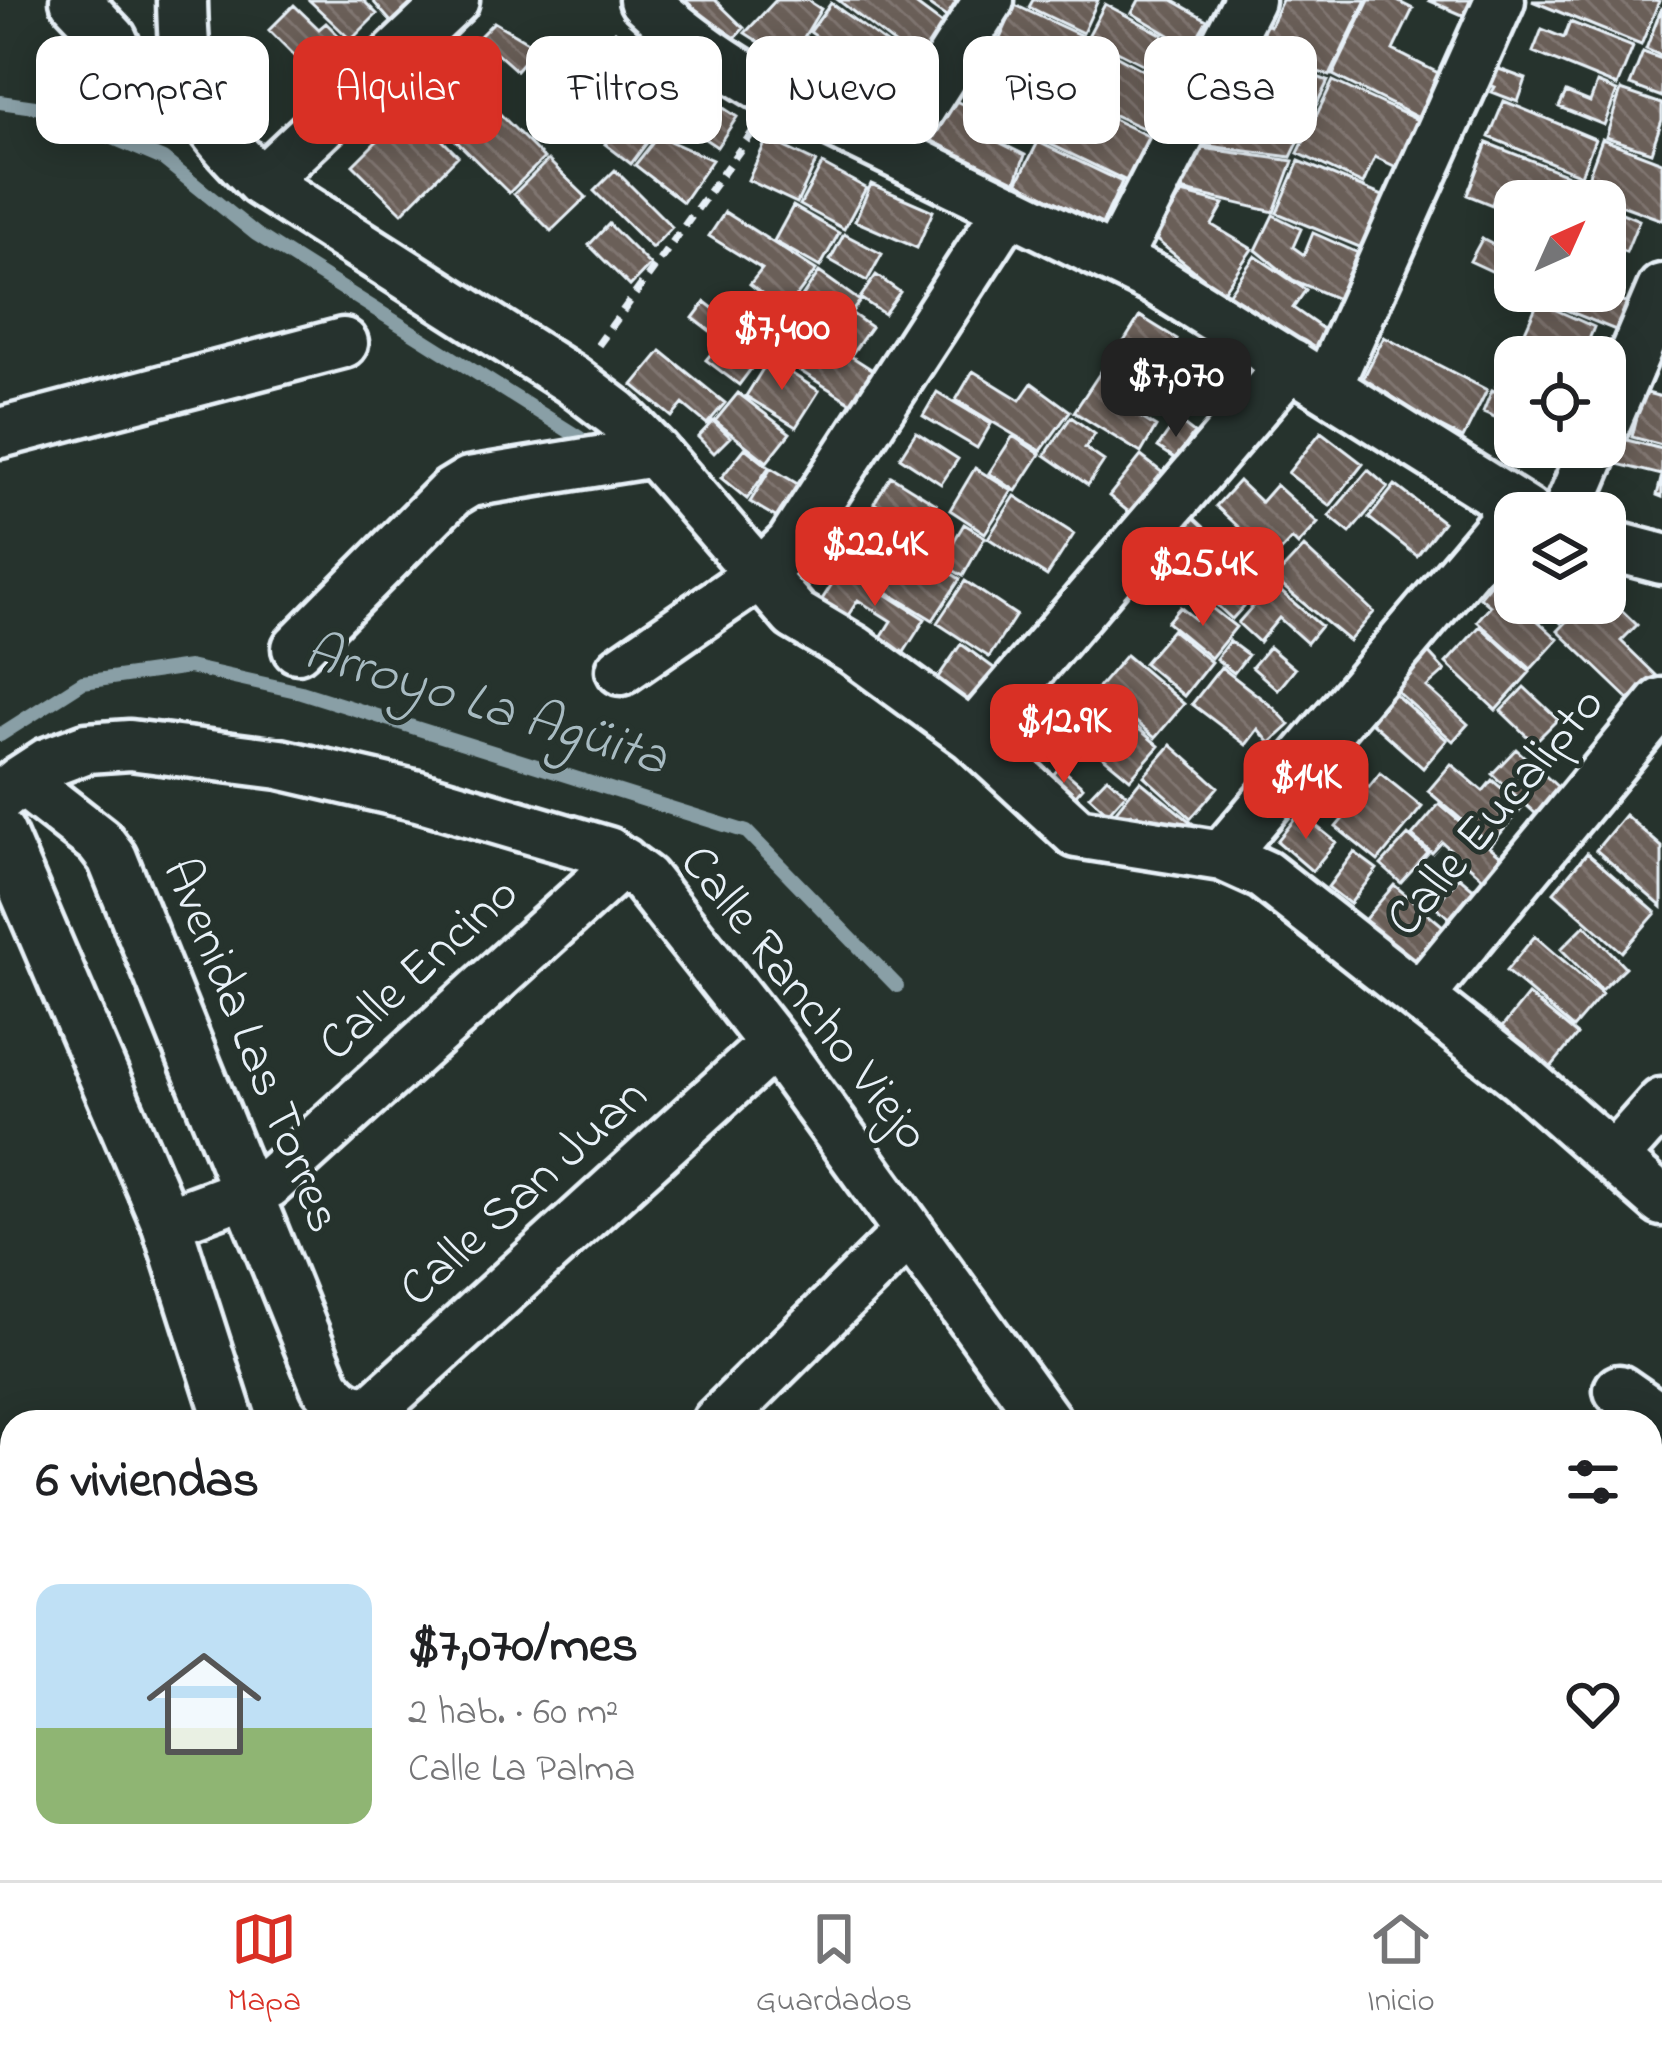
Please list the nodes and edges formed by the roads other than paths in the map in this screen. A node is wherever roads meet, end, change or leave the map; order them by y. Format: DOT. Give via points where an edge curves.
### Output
graph roads {
  1 [pos="75,0"];
  2 [pos="182,0"];
  3 [pos="454,0"];
  4 [pos="644,0"];
  5 [pos="988,0"];
  6 [pos="1250,0"];
  7 [pos="1500,0"];
  8 [pos="109,36"];
  9 [pos="893,151"];
  10 [pos="261,182"];
  11 [pos="1010,208"];
  12 [pos="1116,259"];
  13 [pos="1662,289"];
  14 [pos="343,343"];
  15 [pos="1626,374"];
  16 [pos="1309,376"];
  17 [pos="0,434"];
  18 [pos="654,452"];
  19 [pos="1494,492"];
  20 [pos="1494,542"];
  21 [pos="1626,550"];
  22 [pos="1662,559"];
  23 [pos="759,575"];
  24 [pos="297,648"];
  25 [pos="621,670"];
  26 [pos="1662,703"];
  27 [pos="972,736"];
  28 [pos="11,788"];
  29 [pos="0,833"];
  30 [pos="1222,856"];
  31 [pos="622,862"];
  32 [pos="19,927"];
  33 [pos="1420,996"];
  34 [pos="774,1044"];
  35 [pos="1662,1103"];
  36 [pos="1614,1156"];
  37 [pos="248,1192"];
  38 [pos="1662,1201"];
  39 [pos="166,1222"];
  40 [pos="909,1232"];
  41 [pos="1619,1390"];
  42 [pos="346,1406"];
  43 [pos="226,1410"];
  44 [pos="357,1410"];
  45 [pos="366,1410"];
  46 [pos="729,1410"];
  47 [pos="1038,1410"];
  48 [pos="1648,1410"];
  1 -- 8 [label="street"];
  2 -- 10 [label="street" via="186,79 221,142"];
  3 -- 10 [label="street"];
  4 -- 9 [label="street" via="726,66"];
  5 -- 9 [label="street"];
  6 -- 12 [label="street"];
  7 -- 16 [label="street"];
  9 -- 11 [label="street"];
  10 -- 18 [label="street" via="572,380"];
  11 -- 12 [label="street"];
  11 -- 23 [label="street" via="790,544"];
  12 -- 16 [label="street"];
  13 -- 15 [label="street"];
  14 -- 17 [label="street"];
  16 -- 19 [label="street"];
  16 -- 27 [label="street"];
  18 -- 23 [label="street"];
  18 -- 24 [label="street" via="469,482"];
  20 -- 30 [label="street"];
  21 -- 22 [label="street"];
  23 -- 25 [label="street"];
  23 -- 27 [label="street" via="795,615"];
  26 -- 33 [label="street, Calle Eucalipto"];
  27 -- 30 [label="street" via="1077,832"];
  28 -- 31 [label="street, Calle Rancho Viejo" via="87,748 130,745 259,761 439,802"];
  28 -- 37 [label="street, Avenida Las Torres" via="99,841 112,858"];
  29 -- 32 [label="street"];
  30 -- 33 [label="street" via="1264,875"];
  31 -- 34 [label="street, Calle Rancho Viejo"];
  31 -- 37 [label="street, Calle Encino" via="286,1169"];
  32 -- 39 [label="street"];
  33 -- 36 [label="street"];
  34 -- 40 [label="street, Calle Rancho Viejo"];
  34 -- 45 [label="street, Calle San Juan"];
  35 -- 36 [label="street"];
  36 -- 38 [label="street"];
  37 -- 39 [label="street, Calle Encino"];
  37 -- 42 [label="street, Avenida Las Torres" via="325,1385"];
  39 -- 43 [label="street"];
  40 -- 46 [label="street"];
  40 -- 47 [label="street, Calle Rancho Viejo"];
  41 -- 48 [label="street"];
  42 -- 44 [label="street, Calle San Juan"];
}
